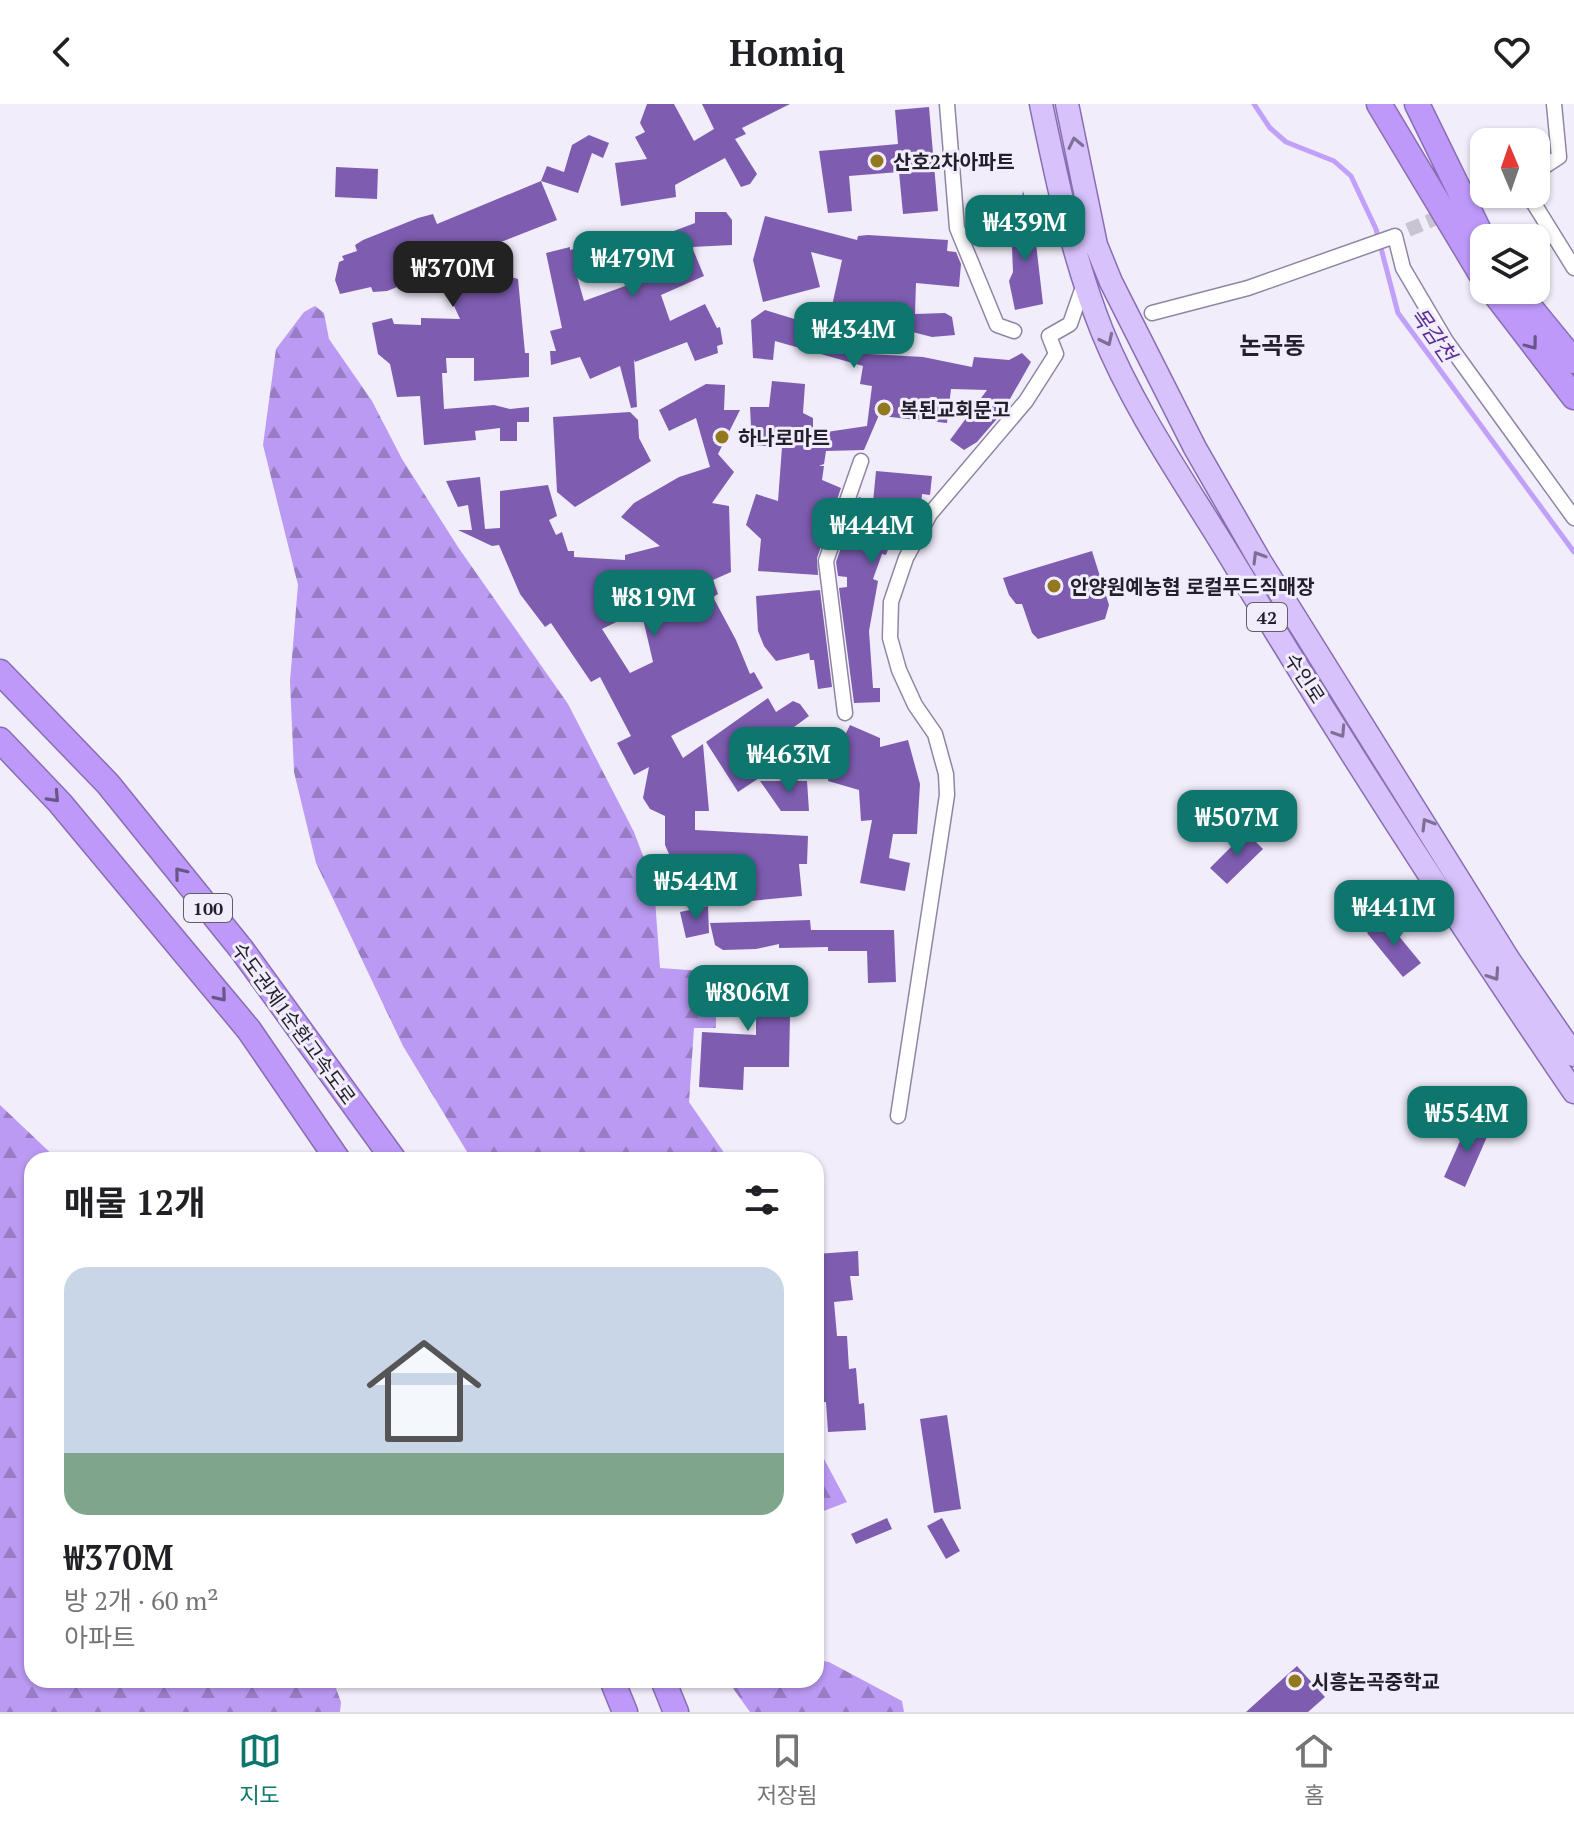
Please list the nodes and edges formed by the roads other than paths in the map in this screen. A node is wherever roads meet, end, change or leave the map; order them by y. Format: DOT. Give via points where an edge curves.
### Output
graph roads {
  1 [pos="947,104"];
  2 [pos="1041,104"];
  3 [pos="1067,104"];
  4 [pos="1379,104"];
  5 [pos="1398,104"];
  6 [pos="1417,104"];
  7 [pos="1432,104"];
  8 [pos="1554,104"];
  9 [pos="1550,163"];
  10 [pos="1434,192"];
  11 [pos="1537,208"];
  12 [pos="1475,224"];
  13 [pos="1477,224"];
  14 [pos="1470,255"];
  15 [pos="1574,268"];
  16 [pos="1084,284"];
  17 [pos="1503,304"];
  18 [pos="1527,304"];
  19 [pos="1152,313"];
  20 [pos="1014,331"];
  21 [pos="1574,361"];
  22 [pos="1574,397"];
  23 [pos="861,461"];
  24 [pos="1574,518"];
  25 [pos="0,672"];
  26 [pos="845,713"];
  27 [pos="0,740"];
  28 [pos="1574,1055"];
  29 [pos="1574,1092"];
  30 [pos="898,1116"];
  31 [pos="333,1152"];
  32 [pos="388,1152"];
  33 [pos="615,1688"];
  34 [pos="666,1688"];
  35 [pos="625,1712"];
  36 [pos="676,1712"];
  1 -- 20 [label="street" via="957,228 997,325"];
  2 -- 16 [label="main road, 수인로 / 42"];
  28 -- 3 [label="main road, 수인로 / 42, one-way" via="1509,960 1195,448 1096,245"];
  4 -- 10 [label="highway"];
  5 -- 10 [label="highway"];
  6 -- 12 [label="highway"];
  7 -- 13 [label="highway"];
  8 -- 9 [label="street" via="1559,157"];
  10 -- 14 [label="highway"];
  11 -- 15 [label="street"];
  16 -- 29 [label="main road, 수인로 / 42, one-way" via="1150,422 1285,646 1490,970"];
  16 -- 30 [label="street" via="1070,324 1049,336 1056,354 1026,401 930,514 906,558 891,602 890,638 899,670 935,734 947,795"];
  17 -- 22 [label="highway, one-way"];
  18 -- 21 [label="highway"];
  19 -- 24 [label="street" via="1248,288 1398,234 1403,268 1446,341"];
  23 -- 26 [label="street" via="826,561"];
  32 -- 25 [label="highway, 수도권제1순환고속도로 / 100, one-way" via="242,950 108,784"];
  27 -- 31 [label="highway, 수도권제1순환고속도로 / 100, one-way" via="60,803 249,1030"];
  33 -- 35 [label="highway"];
  34 -- 36 [label="highway"];
}
